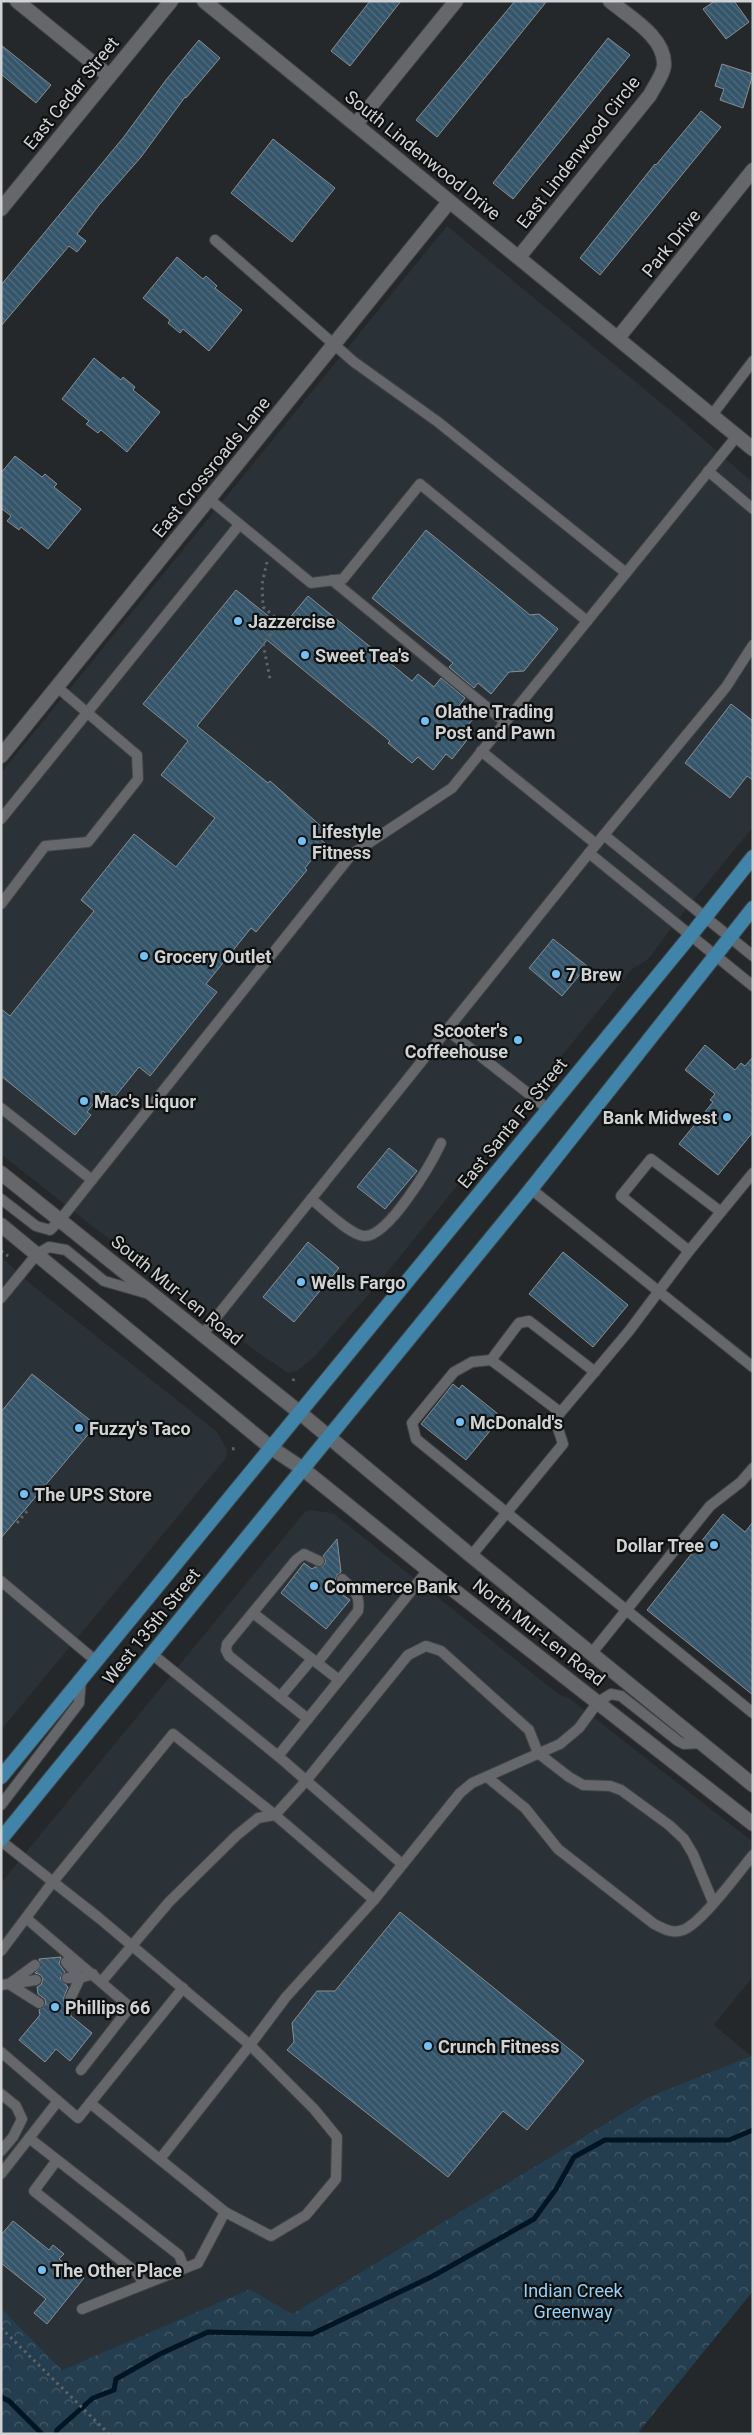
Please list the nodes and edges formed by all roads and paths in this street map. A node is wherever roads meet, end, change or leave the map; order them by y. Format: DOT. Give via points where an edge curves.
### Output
graph roads {
  1 [pos="17,1"];
  2 [pos="171,1"];
  3 [pos="204,1"];
  4 [pos="456,1"];
  5 [pos="610,1"];
  6 [pos="109,76"];
  7 [pos="356,124"];
  8 [pos="753,170"];
  9 [pos="449,202"];
  10 [pos="1,209"];
  11 [pos="215,240"];
  12 [pos="519,257"];
  13 [pos="618,338"];
  14 [pos="334,344"];
  15 [pos="753,361"];
  16 [pos="712,415"];
  17 [pos="737,436"];
  18 [pos="753,449"];
  19 [pos="708,471"];
  20 [pos="209,499"];
  21 [pos="753,508"];
  22 [pos="239,524"];
  23 [pos="270,550"];
  24 [pos="626,573"];
  25 [pos="332,580"];
  26 [pos="587,621"];
  27 [pos="753,645"];
  28 [pos="270,680"];
  29 [pos="57,687"];
  30 [pos="86,711"];
  31 [pos="505,722"];
  32 [pos="481,751"];
  33 [pos="1,756"];
  34 [pos="1,819"];
  35 [pos="604,835"];
  36 [pos="592,848"];
  37 [pos="753,857"];
  38 [pos="1,904"];
  39 [pos="753,908"];
  40 [pos="706,916"];
  41 [pos="691,935"];
  42 [pos="730,936"];
  43 [pos="713,956"];
  44 [pos="753,956"];
  45 [pos="753,986"];
  46 [pos="447,1030"];
  47 [pos="1,1108"];
  48 [pos="548,1109"];
  49 [pos="441,1143"];
  50 [pos="753,1173"];
  51 [pos="1,1174"];
  52 [pos="92,1180"];
  53 [pos="532,1189"];
  54 [pos="1,1198"];
  55 [pos="311,1199"];
  56 [pos="721,1212"];
  57 [pos="60,1220"];
  58 [pos="1,1225"];
  59 [pos="1,1251"];
  60 [pos="689,1251"];
  61 [pos="37,1254"];
  62 [pos="8,1256"];
  63 [pos="659,1292"];
  64 [pos="154,1296"];
  65 [pos="1,1298"];
  66 [pos="202,1334"];
  67 [pos="491,1360"];
  68 [pos="753,1367"];
  69 [pos="595,1372"];
  70 [pos="299,1412"];
  71 [pos="560,1412"];
  72 [pos="330,1437"];
  73 [pos="270,1447"];
  74 [pos="236,1448"];
  75 [pos="232,1449"];
  76 [pos="753,1468"];
  77 [pos="303,1469"];
  78 [pos="28,1510"];
  79 [pos="507,1514"];
  80 [pos="18,1523"];
  81 [pos="471,1556"];
  82 [pos="319,1561"];
  83 [pos="428,1570"];
  84 [pos="342,1579"];
  85 [pos="1,1581"];
  86 [pos="626,1611"];
  87 [pos="253,1613"];
  88 [pos="152,1654"];
  89 [pos="591,1654"];
  90 [pos="96,1661"];
  91 [pos="314,1661"];
  92 [pos="81,1679"];
  93 [pos="339,1680"];
  94 [pos="280,1697"];
  95 [pos="598,1702"];
  96 [pos="753,1713"];
  97 [pos="308,1719"];
  98 [pos="701,1743"];
  99 [pos="538,1754"];
  100 [pos="278,1756"];
  101 [pos="1,1777"];
  102 [pos="487,1777"];
  103 [pos="305,1782"];
  104 [pos="753,1785"];
  105 [pos="1,1805"];
  106 [pos="275,1815"];
  107 [pos="753,1824"];
  108 [pos="1,1840"];
  109 [pos="753,1855"];
  110 [pos="402,1864"];
  111 [pos="52,1883"];
  112 [pos="374,1900"];
  113 [pos="713,1902"];
  114 [pos="26,1918"];
  115 [pos="132,1947"];
  116 [pos="1,1951"];
  117 [pos="66,1962"];
  118 [pos="34,1965"];
  119 [pos="93,1974"];
  120 [pos="67,1978"];
  121 [pos="80,1978"];
  122 [pos="36,1980"];
  123 [pos="102,1981"];
  124 [pos="5,1984"];
  125 [pos="183,1988"];
  126 [pos="70,1999"];
  127 [pos="38,2003"];
  128 [pos="250,2045"];
  129 [pos="1,2052"];
  130 [pos="81,2070"];
  131 [pos="1,2094"];
  132 [pos="58,2101"];
  133 [pos="90,2103"];
  134 [pos="29,2138"];
  135 [pos="1,2151"];
  136 [pos="160,2159"];
  137 [pos="57,2160"];
  138 [pos="1,2174"];
  139 [pos="225,2212"];
  140 [pos="184,2268"];
  141 [pos="144,2284"];
  142 [pos="82,2309"];
  143 [pos="1,2328"];
  144 [pos="109,2434"];
  1 -- 6 [label="street"];
  2 -- 6 [label="street, East Cedar Street"];
  3 -- 7 [label="street, South Lindenwood Drive"];
  4 -- 7 [label="street"];
  5 -- 12 [label="street, East Lindenwood Circle" via="650,34 661,50 664,67 650,94"];
  6 -- 10 [label="street, East Cedar Street"];
  7 -- 9 [label="street, South Lindenwood Drive"];
  8 -- 13 [label="street, Park Drive"];
  9 -- 12 [label="street, South Lindenwood Drive"];
  9 -- 14 [label="street, East Crossroads Lane"];
  11 -- 14 [label="lane"];
  12 -- 13 [label="street, South Lindenwood Drive"];
  13 -- 16 [label="street, South Lindenwood Drive"];
  14 -- 20 [label="street, East Crossroads Lane"];
  14 -- 24 [label="lane" via="438,422"];
  15 -- 16 [label="lane"];
  16 -- 17 [label="street, South Lindenwood Drive"];
  17 -- 18 [label="street, South Lindenwood Drive"];
  17 -- 19 [label="lane"];
  19 -- 21 [label="lane"];
  19 -- 24 [label="lane"];
  20 -- 22 [label="lane"];
  20 -- 29 [label="street, East Crossroads Lane"];
  22 -- 23 [label="lane"];
  22 -- 30 [label="lane"];
  23 -- 25 [label="lane" via="311,583"];
  23 -- 28 [label="path" via="262,584 263,607 281,622 263,643"];
  24 -- 26 [label="lane"];
  25 -- 26 [label="lane" via="343,579 420,484"];
  25 -- 31 [label="lane"];
  26 -- 31 [label="lane"];
  27 -- 35 [label="lane" via="726,687"];
  29 -- 30 [label="lane"];
  29 -- 33 [label="street, East Crossroads Lane"];
  30 -- 34 [label="lane"];
  30 -- 38 [label="lane" via="137,755 138,779 88,842 45,846"];
  31 -- 32 [label="lane"];
  32 -- 36 [label="lane"];
  32 -- 52 [label="lane" via="452,788 352,854"];
  35 -- 36 [label="lane"];
  35 -- 40 [label="lane"];
  36 -- 41 [label="lane"];
  36 -- 46 [label="lane"];
  37 -- 40 [label="main road, East Santa Fe Street"];
  39 -- 42 [label="main road"];
  40 -- 41 [label="main road, East Santa Fe Street"];
  40 -- 42 [label="lane"];
  41 -- 43 [label="lane"];
  41 -- 48 [label="main road, East Santa Fe Street"];
  42 -- 43 [label="main road"];
  42 -- 44 [label="lane"];
  43 -- 45 [label="lane"];
  43 -- 53 [label="main road"];
  46 -- 48 [label="lane"];
  46 -- 55 [label="lane"];
  47 -- 52 [label="lane"];
  48 -- 70 [label="main road, East Santa Fe Street"];
  49 -- 55 [label="lane" via="417,1185 377,1233 366,1237 356,1234"];
  50 -- 56 [label="lane"];
  51 -- 57 [label="street, South Mur-Len Road"];
  52 -- 57 [label="lane"];
  53 -- 63 [label="lane"];
  53 -- 72 [label="main road"];
  54 -- 57 [label="lane" via="36,1226 50,1230"];
  55 -- 66 [label="lane"];
  56 -- 60 [label="lane"];
  56 -- 60 [label="lane" via="651,1159 627,1188 621,1196"];
  57 -- 64 [label="street, South Mur-Len Road"];
  58 -- 61 [label="street"];
  59 -- 62 [label="path"];
  60 -- 63 [label="lane"];
  61 -- 64 [label="lane" via="50,1246 66,1250 104,1281"];
  61 -- 65 [label="lane"];
  61 -- 73 [label="street"];
  63 -- 68 [label="lane"];
  63 -- 69 [label="lane"];
  64 -- 66 [label="street, South Mur-Len Road"];
  66 -- 70 [label="street, South Mur-Len Road"];
  67 -- 69 [label="lane" via="519,1323 529,1321"];
  67 -- 71 [label="lane"];
  67 -- 79 [label="lane" via="472,1362 454,1372 412,1423 416,1438"];
  69 -- 71 [label="lane"];
  70 -- 72 [label="street, South Mur-Len Road"];
  70 -- 73 [label="main road, West 135th Street"];
  71 -- 79 [label="lane" via="554,1419 563,1444"];
  72 -- 77 [label="main road, West 135th Street"];
  72 -- 81 [label="street, North Mur-Len Road"];
  73 -- 77 [label="street"];
  73 -- 90 [label="main road, West 135th Street"];
  74 -- 75 [label="path"];
  76 -- 86 [label="lane" via="741,1482 710,1506"];
  77 -- 83 [label="street, North Mur-Len Road"];
  77 -- 88 [label="main road, West 135th Street"];
  78 -- 80 [label="path"];
  79 -- 81 [label="lane"];
  79 -- 86 [label="lane"];
  81 -- 89 [label="street, North Mur-Len Road"];
  82 -- 87 [label="lane" via="304,1554 296,1560"];
  83 -- 93 [label="lane"];
  83 -- 95 [label="street, North Mur-Len Road"];
  84 -- 91 [label="lane" via="357,1593 360,1601 358,1611"];
  85 -- 90 [label="lane"];
  86 -- 89 [label="lane"];
  86 -- 96 [label="lane"];
  87 -- 91 [label="lane"];
  87 -- 94 [label="lane" via="227,1644 226,1650 229,1656"];
  88 -- 100 [label="lane"];
  88 -- 108 [label="main road, West 135th Street"];
  89 -- 98 [label="street, North Mur-Len Road"];
  90 -- 92 [label="main road, West 135th Street"];
  91 -- 93 [label="lane"];
  91 -- 94 [label="lane"];
  92 -- 101 [label="main road, West 135th Street"];
  92 -- 105 [label="lane" via="79,1703"];
  93 -- 97 [label="lane"];
  94 -- 97 [label="lane"];
  95 -- 98 [label="lane" via="610,1694 618,1694 678,1741"];
  95 -- 99 [label="lane" via="579,1728 560,1744"];
  95 -- 107 [label="street, North Mur-Len Road"];
  97 -- 100 [label="lane"];
  98 -- 104 [label="street, North Mur-Len Road"];
  99 -- 102 [label="lane"];
  99 -- 103 [label="lane" via="529,1730 441,1651 426,1646 408,1655"];
  99 -- 113 [label="lane" via="583,1785 610,1786 621,1790 670,1825 693,1854"];
  100 -- 103 [label="lane"];
  102 -- 110 [label="lane" via="460,1793"];
  102 -- 113 [label="lane" via="525,1808 558,1849 654,1924 668,1931 685,1930"];
  103 -- 106 [label="lane"];
  103 -- 110 [label="lane"];
  106 -- 111 [label="lane" via="173,1734"];
  106 -- 112 [label="lane"];
  106 -- 115 [label="lane" via="258,1818 236,1836 169,1902"];
  108 -- 111 [label="lane"];
  109 -- 113 [label="lane"];
  110 -- 112 [label="lane"];
  111 -- 114 [label="lane"];
  111 -- 115 [label="lane"];
  112 -- 128 [label="lane" via="286,1997"];
  114 -- 116 [label="lane"];
  114 -- 119 [label="lane"];
  115 -- 123 [label="lane"];
  115 -- 125 [label="lane"];
  117 -- 121 [label="lane"];
  118 -- 124 [label="lane"];
  119 -- 121 [label="lane"];
  119 -- 123 [label="lane"];
  120 -- 121 [label="lane"];
  121 -- 126 [label="lane"];
  122 -- 124 [label="lane"];
  123 -- 130 [label="lane" via="130,2007"];
  124 -- 127 [label="lane"];
  125 -- 128 [label="lane"];
  125 -- 133 [label="lane"];
  128 -- 136 [label="lane"];
  128 -- 139 [label="lane" via="314,2109 337,2137 336,2179 306,2214 271,2236"];
  129 -- 132 [label="lane"];
  131 -- 135 [label="lane" via="16,2106 22,2120"];
  132 -- 133 [label="lane" via="78,2118"];
  132 -- 134 [label="lane"];
  133 -- 136 [label="lane"];
  134 -- 137 [label="lane"];
  134 -- 138 [label="lane"];
  136 -- 139 [label="lane"];
  137 -- 140 [label="lane" via="179,2255"];
  137 -- 141 [label="lane" via="34,2191 137,2273"];
  139 -- 140 [label="lane" via="198,2263"];
  140 -- 141 [label="lane"];
  141 -- 142 [label="lane"];
  143 -- 144 [label="path"];
}
